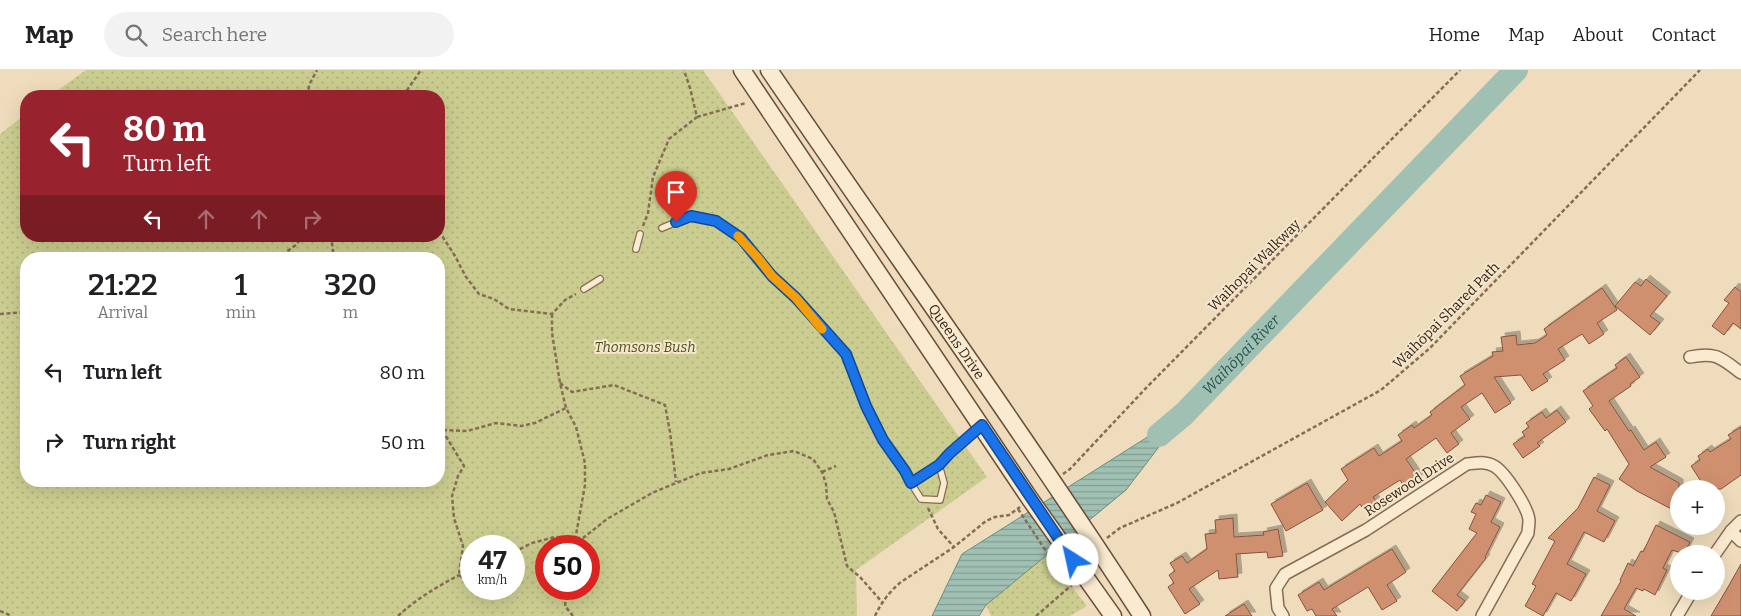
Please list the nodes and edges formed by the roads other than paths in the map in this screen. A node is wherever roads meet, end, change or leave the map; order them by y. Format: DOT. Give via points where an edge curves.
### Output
graph roads {
  1 [pos="742,70"];
  2 [pos="769,70"];
  3 [pos="662,228"];
  4 [pos="880,233"];
  5 [pos="640,234"];
  6 [pos="860,247"];
  7 [pos="636,250"];
  8 [pos="600,280"];
  9 [pos="584,289"];
  10 [pos="1690,357"];
  11 [pos="1741,373"];
  12 [pos="982,425"];
  13 [pos="939,465"];
  14 [pos="911,483"];
  15 [pos="1741,522"];
  16 [pos="1731,531"];
  17 [pos="1741,541"];
  18 [pos="1721,545"];
  19 [pos="1687,600"];
  20 [pos="1113,616"];
  21 [pos="1142,616"];
  22 [pos="1283,616"];
  23 [pos="1482,616"];
  24 [pos="1677,616"];
  1 -- 6 [label="main road, Queens Drive"];
  2 -- 4 [label="main road, Queens Drive"];
  3 -- 14 [label="lane" via="691,216 716,221 741,238 772,276 846,354 883,440"];
  4 -- 6 [label="main road"];
  4 -- 21 [label="main road, Queens Drive" via="1058,477 1086,529"];
  5 -- 7 [label="lane"];
  6 -- 12 [label="main road, Queens Drive"];
  8 -- 9 [label="lane"];
  10 -- 11 [label="street" via="1708,354"];
  12 -- 13 [label="lane"];
  12 -- 20 [label="main road, Queens Drive" via="1024,504 1062,545"];
  13 -- 14 [label="lane"];
  13 -- 14 [label="lane" via="944,483 940,500 921,499"];
  15 -- 16 [label="street"];
  16 -- 17 [label="street"];
  16 -- 18 [label="street"];
  19 -- 24 [label="street"];
  22 -- 23 [label="street, Rosewood Drive" via="1278,608 1276,588 1285,574 1366,530 1467,464 1480,462 1494,466 1504,475 1530,521 1528,533"];
}
